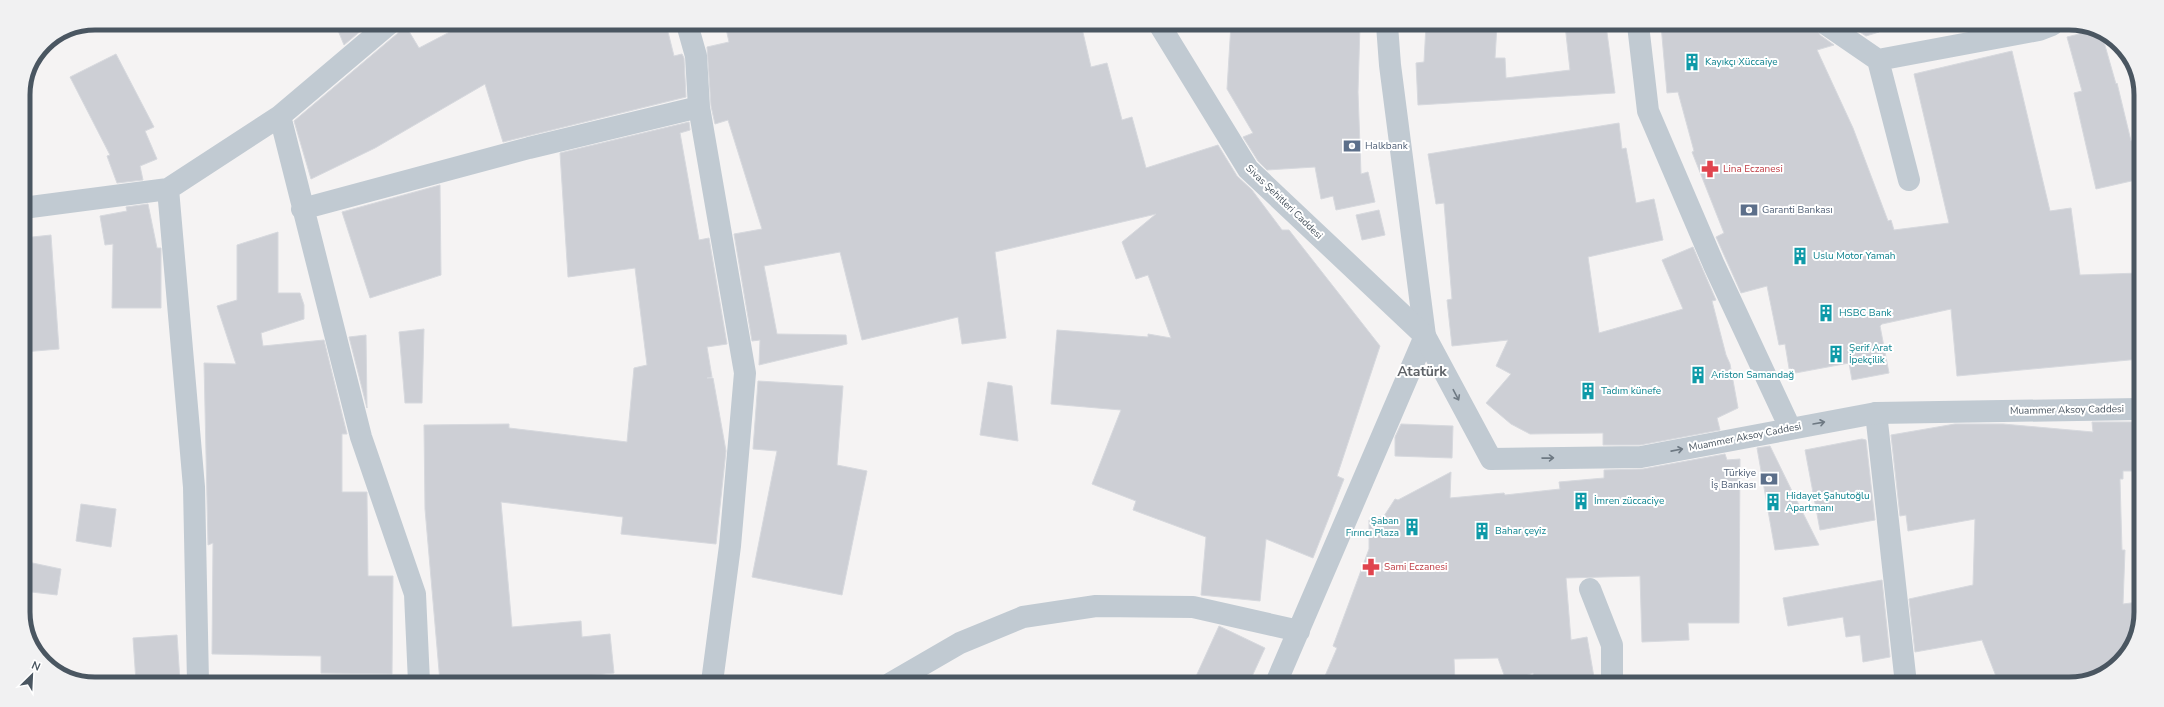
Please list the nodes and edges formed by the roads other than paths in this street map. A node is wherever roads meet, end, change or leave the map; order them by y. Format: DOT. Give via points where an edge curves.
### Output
graph roads {
  1 [pos="382,30"];
  2 [pos="690,30"];
  3 [pos="1163,30"];
  4 [pos="1387,30"];
  5 [pos="1639,30"];
  6 [pos="1834,30"];
  7 [pos="2039,30"];
  8 [pos="1878,60"];
  9 [pos="699,107"];
  10 [pos="280,116"];
  11 [pos="1909,180"];
  12 [pos="168,189"];
  13 [pos="30,207"];
  14 [pos="302,209"];
  15 [pos="1425,336"];
  16 [pos="2134,409"];
  17 [pos="1876,413"];
  18 [pos="1790,428"];
  19 [pos="1590,589"];
  20 [pos="1299,631"];
  21 [pos="198,677"];
  22 [pos="419,677"];
  23 [pos="713,677"];
  24 [pos="900,677"];
  25 [pos="1279,677"];
  26 [pos="1612,677"];
  27 [pos="1905,677"];
  1 -- 10 [label="street"];
  2 -- 9 [label="street" via="696,56"];
  3 -- 15 [label="street, Sivas Şehitleri Caddesi" via="1248,169"];
  4 -- 15 [label="street"];
  5 -- 18 [label="street" via="1648,110 1714,265"];
  6 -- 8 [label="street"];
  7 -- 8 [label="street"];
  8 -- 11 [label="street"];
  9 -- 14 [label="street" via="529,148"];
  9 -- 23 [label="street" via="745,373 730,546"];
  10 -- 12 [label="street"];
  10 -- 14 [label="street"];
  12 -- 13 [label="street"];
  12 -- 21 [label="street" via="194,487"];
  14 -- 22 [label="street" via="361,437 415,594"];
  15 -- 18 [label="street, Muammer Aksoy Caddesi, one-way" via="1491,459 1641,457"];
  15 -- 20 [label="street"];
  16 -- 17 [label="street, Muammer Aksoy Caddesi"];
  18 -- 17 [label="street, Muammer Aksoy Caddesi, one-way"];
  17 -- 27 [label="street"];
  19 -- 26 [label="street" via="1612,645"];
  20 -- 24 [label="street" via="1194,607 1096,606 1023,617 960,643"];
  20 -- 25 [label="street"];
}
